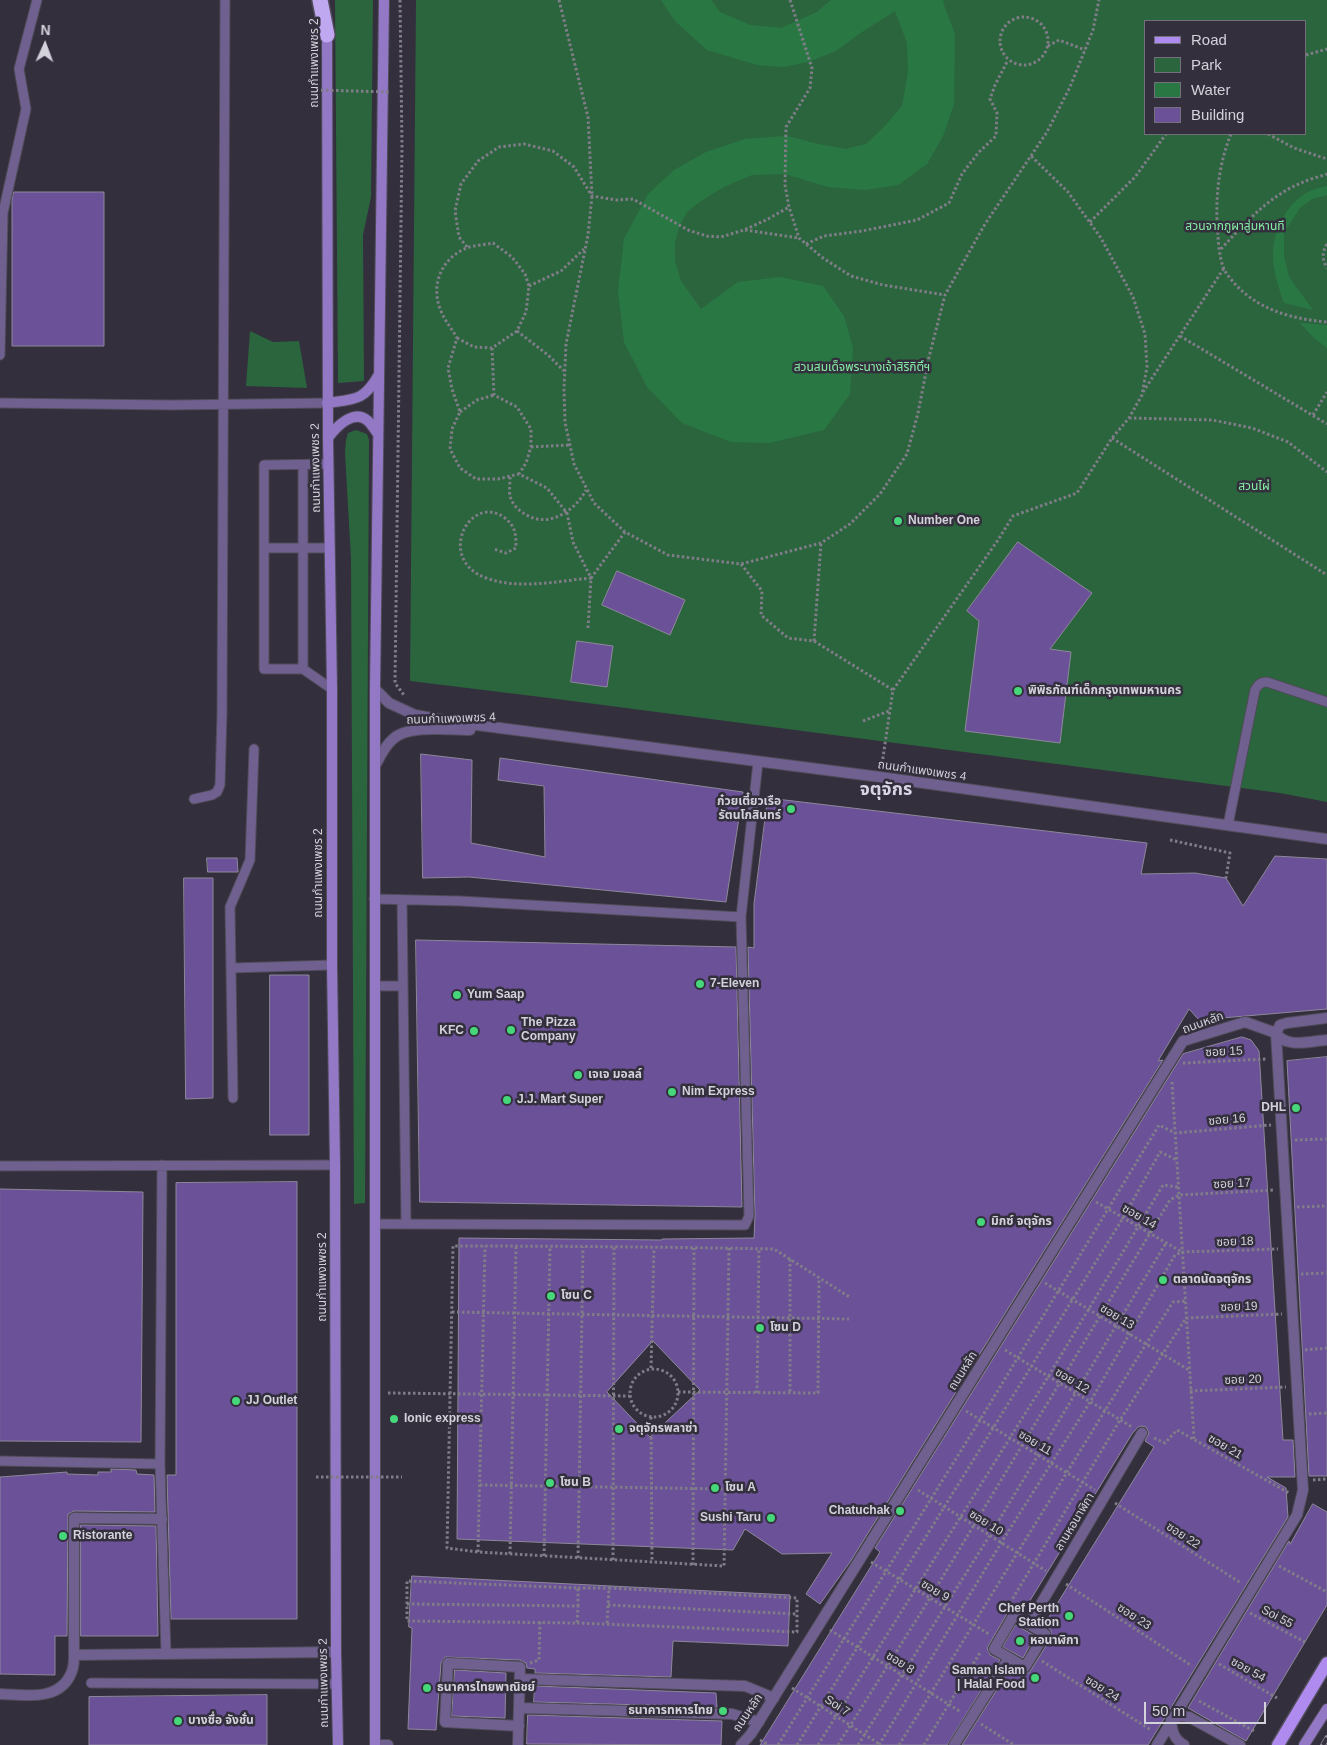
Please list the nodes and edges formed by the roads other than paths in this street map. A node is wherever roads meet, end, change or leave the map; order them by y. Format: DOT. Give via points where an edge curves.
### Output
graph roads {
  1 [pos="36,0"];
  2 [pos="225,0"];
  3 [pos="320,0"];
  4 [pos="327,0"];
  5 [pos="384,0"];
  6 [pos="327,35"];
  7 [pos="0,355"];
  8 [pos="379,376"];
  9 [pos="0,403"];
  10 [pos="328,403"];
  11 [pos="224,404"];
  12 [pos="378,434"];
  13 [pos="328,438"];
  14 [pos="328,464"];
  15 [pos="304,465"];
  16 [pos="264,548"];
  17 [pos="304,548"];
  18 [pos="329,548"];
  19 [pos="303,669"];
  20 [pos="332,689"];
  21 [pos="375,689"];
  22 [pos="1327,702"];
  23 [pos="514,730"];
  24 [pos="254,749"];
  25 [pos="758,762"];
  26 [pos="375,766"];
  27 [pos="194,799"];
  28 [pos="1228,825"];
  29 [pos="1327,839"];
  30 [pos="374,899"];
  31 [pos="402,900"];
  32 [pos="742,917"];
  33 [pos="332,965"];
  34 [pos="232,968"];
  35 [pos="375,986"];
  36 [pos="403,986"];
  37 [pos="1327,1018"];
  38 [pos="1276,1033"];
  39 [pos="1327,1040"];
  40 [pos="233,1098"];
  41 [pos="335,1164"];
  42 [pos="162,1165"];
  43 [pos="0,1166"];
  44 [pos="406,1223"];
  45 [pos="375,1224"];
  46 [pos="1142,1433"];
  47 [pos="0,1461"];
  48 [pos="160,1464"];
  49 [pos="162,1518"];
  50 [pos="1029,1624"];
  51 [pos="336,1652"];
  52 [pos="166,1653"];
  53 [pos="74,1655"];
  54 [pos="1009,1658"];
  55 [pos="1327,1663"];
  56 [pos="520,1679"];
  57 [pos="91,1683"];
  58 [pos="337,1684"];
  59 [pos="0,1694"];
  60 [pos="774,1698"];
  61 [pos="519,1708"];
  62 [pos="1327,1709"];
  63 [pos="1172,1720"];
  64 [pos="759,1722"];
  65 [pos="518,1726"];
  66 [pos="1160,1741"];
  67 [pos="338,1745"];
  68 [pos="375,1745"];
  69 [pos="388,1745"];
  70 [pos="518,1745"];
  71 [pos="741,1745"];
  72 [pos="954,1745"];
  73 [pos="1184,1745"];
  74 [pos="1240,1745"];
  75 [pos="1278,1745"];
  76 [pos="1304,1745"];
  1 -- 7 [label="lane" via="19,69 26,108 3,213"];
  2 -- 11 [label="lane"];
  3 -- 6 [label="highway"];
  4 -- 6 [label="main road, ถนนกำแพงเพชร 2"];
  5 -- 8 [label="main road"];
  6 -- 10 [label="main road, ถนนกำแพงเพชร 2"];
  8 -- 10 [label="main road" via="362,396"];
  8 -- 12 [label="main road"];
  9 -- 11 [label="lane"];
  10 -- 11 [label="lane"];
  10 -- 13 [label="main road, ถนนกำแพงเพชร 2"];
  11 -- 27 [label="lane" via="220,785 212,796"];
  12 -- 13 [label="main road" via="367,420 357,417 336,426"];
  12 -- 21 [label="main road"];
  13 -- 14 [label="main road, ถนนกำแพงเพชร 2"];
  14 -- 15 [label="lane"];
  14 -- 18 [label="main road, ถนนกำแพงเพชร 2"];
  15 -- 16 [label="lane" via="264,465"];
  15 -- 17 [label="lane"];
  16 -- 17 [label="lane"];
  16 -- 19 [label="lane" via="264,669"];
  17 -- 18 [label="lane"];
  17 -- 19 [label="lane"];
  18 -- 20 [label="main road, ถนนกำแพงเพชร 2"];
  19 -- 20 [label="lane"];
  20 -- 33 [label="main road, ถนนกำแพงเพชร 2"];
  21 -- 23 [label="street, ถนนกำแพงเพชร 4" via="389,703 416,715"];
  21 -- 26 [label="main road"];
  22 -- 28 [label="lane" via="1267,682 1258,685 1254,690"];
  23 -- 25 [label="street, ถนนกำแพงเพชร 4"];
  23 -- 26 [label="street, ถนนกำแพงเพชร 4" via="403,732 392,739"];
  24 -- 34 [label="lane" via="250,860 230,907"];
  25 -- 28 [label="street, ถนนกำแพงเพชร 4"];
  25 -- 32 [label="lane"];
  26 -- 30 [label="main road"];
  28 -- 29 [label="street, ถนนกำแพงเพชร 4"];
  30 -- 31 [label="lane"];
  30 -- 35 [label="main road"];
  31 -- 32 [label="lane"];
  31 -- 36 [label="lane"];
  32 -- 44 [label="lane" via="749,1216 744,1225"];
  33 -- 34 [label="lane"];
  33 -- 41 [label="main road, ถนนกำแพงเพชร 2"];
  34 -- 40 [label="lane"];
  35 -- 36 [label="lane"];
  35 -- 45 [label="main road"];
  36 -- 44 [label="lane"];
  37 -- 38 [label="street" via="1287,1023"];
  38 -- 39 [label="street, ถนนหลัก" via="1287,1043"];
  38 -- 60 [label="street, ถนนหลัก" via="1244,1022 1183,1041"];
  38 -- 63 [label="street" via="1303,1490 1297,1515"];
  41 -- 42 [label="lane"];
  41 -- 51 [label="main road, ถนนกำแพงเพชร 2"];
  42 -- 43 [label="lane"];
  42 -- 48 [label="lane"];
  44 -- 45 [label="lane"];
  45 -- 68 [label="main road"];
  46 -- 50 [label="street, ลานหอนาฬิกา"];
  47 -- 48 [label="lane"];
  48 -- 49 [label="lane"];
  49 -- 52 [label="lane"];
  49 -- 53 [label="street" via="74,1518"];
  50 -- 54 [label="street" via="1014,1615 995,1638 994,1649"];
  50 -- 54 [label="street" via="1046,1634 1025,1667"];
  51 -- 52 [label="street"];
  51 -- 58 [label="main road, ถนนกำแพงเพชร 2"];
  52 -- 53 [label="street"];
  53 -- 59 [label="street" via="72,1671 56,1690 44,1695"];
  54 -- 72 [label="street"];
  55 -- 75 [label="main road"];
  56 -- 60 [label="street" via="745,1686"];
  56 -- 61 [label="street"];
  56 -- 65 [label="street" via="520,1667 448,1663 445,1722"];
  57 -- 58 [label="lane"];
  58 -- 67 [label="main road, ถนนกำแพงเพชร 2"];
  60 -- 64 [label="street, ถนนหลัก"];
  61 -- 64 [label="street" via="732,1714"];
  61 -- 65 [label="street"];
  62 -- 76 [label="main road"];
  63 -- 66 [label="street"];
  63 -- 73 [label="street" via="1176,1740"];
  63 -- 74 [label="street" via="1180,1716 1189,1717"];
  64 -- 71 [label="street, ถนนหลัก"];
  65 -- 70 [label="street"];
  68 -- 69 [label="street"];
}
